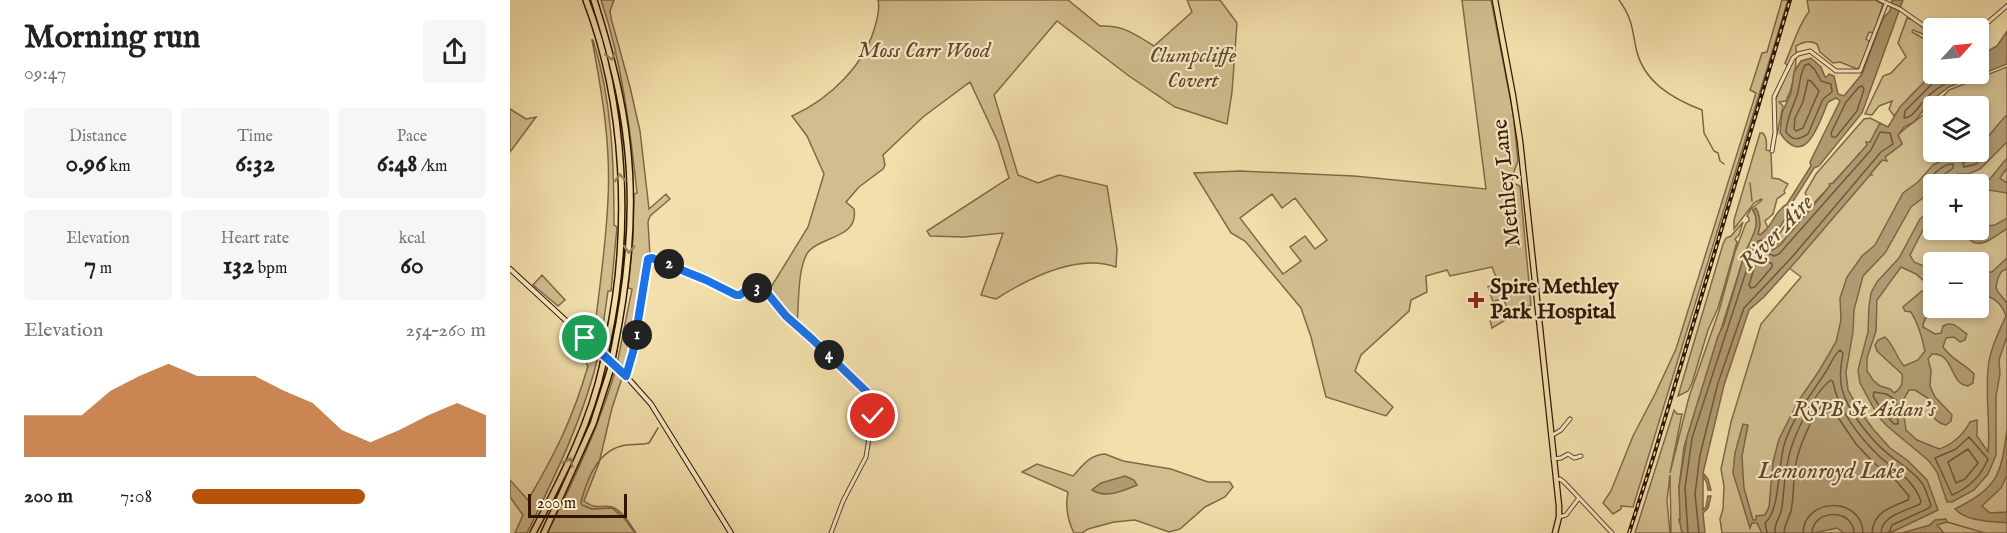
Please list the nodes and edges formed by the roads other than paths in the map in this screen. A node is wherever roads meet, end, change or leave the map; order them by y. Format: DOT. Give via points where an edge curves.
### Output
graph roads {
  1 [pos="586,0"];
  2 [pos="594,0"];
  3 [pos="1495,0"];
  4 [pos="1880,0"];
  5 [pos="1888,5"];
  6 [pos="2007,6"];
  7 [pos="1989,22"];
  8 [pos="1923,25"];
  9 [pos="1773,151"];
  10 [pos="510,269"];
  11 [pos="626,376"];
  12 [pos="1570,419"];
  13 [pos="1551,436"];
  14 [pos="1581,456"];
  15 [pos="1553,459"];
  16 [pos="1556,480"];
  17 [pos="1579,498"];
  18 [pos="1559,516"];
  19 [pos="533,533"];
  20 [pos="544,533"];
  21 [pos="731,533"];
  22 [pos="831,533"];
  23 [pos="1555,533"];
  24 [pos="1612,533"];
  19 -- 1 [label="highway, one-way, bridge" via="584,426 603,364 617,279 619,147 610,87"];
  2 -- 20 [label="highway, one-way, bridge" via="620,97 627,143 627,279 610,371 590,432"];
  3 -- 13 [label="main road, Methley Lane" via="1520,141"];
  4 -- 5 [label="street"];
  5 -- 8 [label="street"];
  5 -- 9 [label="street" via="1860,72 1836,71 1810,51 1793,58 1774,97"];
  6 -- 7 [label="street"];
  10 -- 11 [label="main road"];
  11 -- 21 [label="main road" via="651,404"];
  11 -- 22 [label="street" via="650,258 736,295 752,285 768,294 875,400 866,457"];
  12 -- 13 [label="street"];
  13 -- 15 [label="main road, Methley Lane"];
  14 -- 15 [label="street" via="1574,458 1568,454"];
  15 -- 16 [label="main road, Methley Lane"];
  16 -- 17 [label="street" via="1560,479"];
  16 -- 18 [label="main road, Methley Lane"];
  17 -- 18 [label="street" via="1566,515"];
  17 -- 24 [label="street"];
  18 -- 23 [label="main road, Methley Lane"];
}
